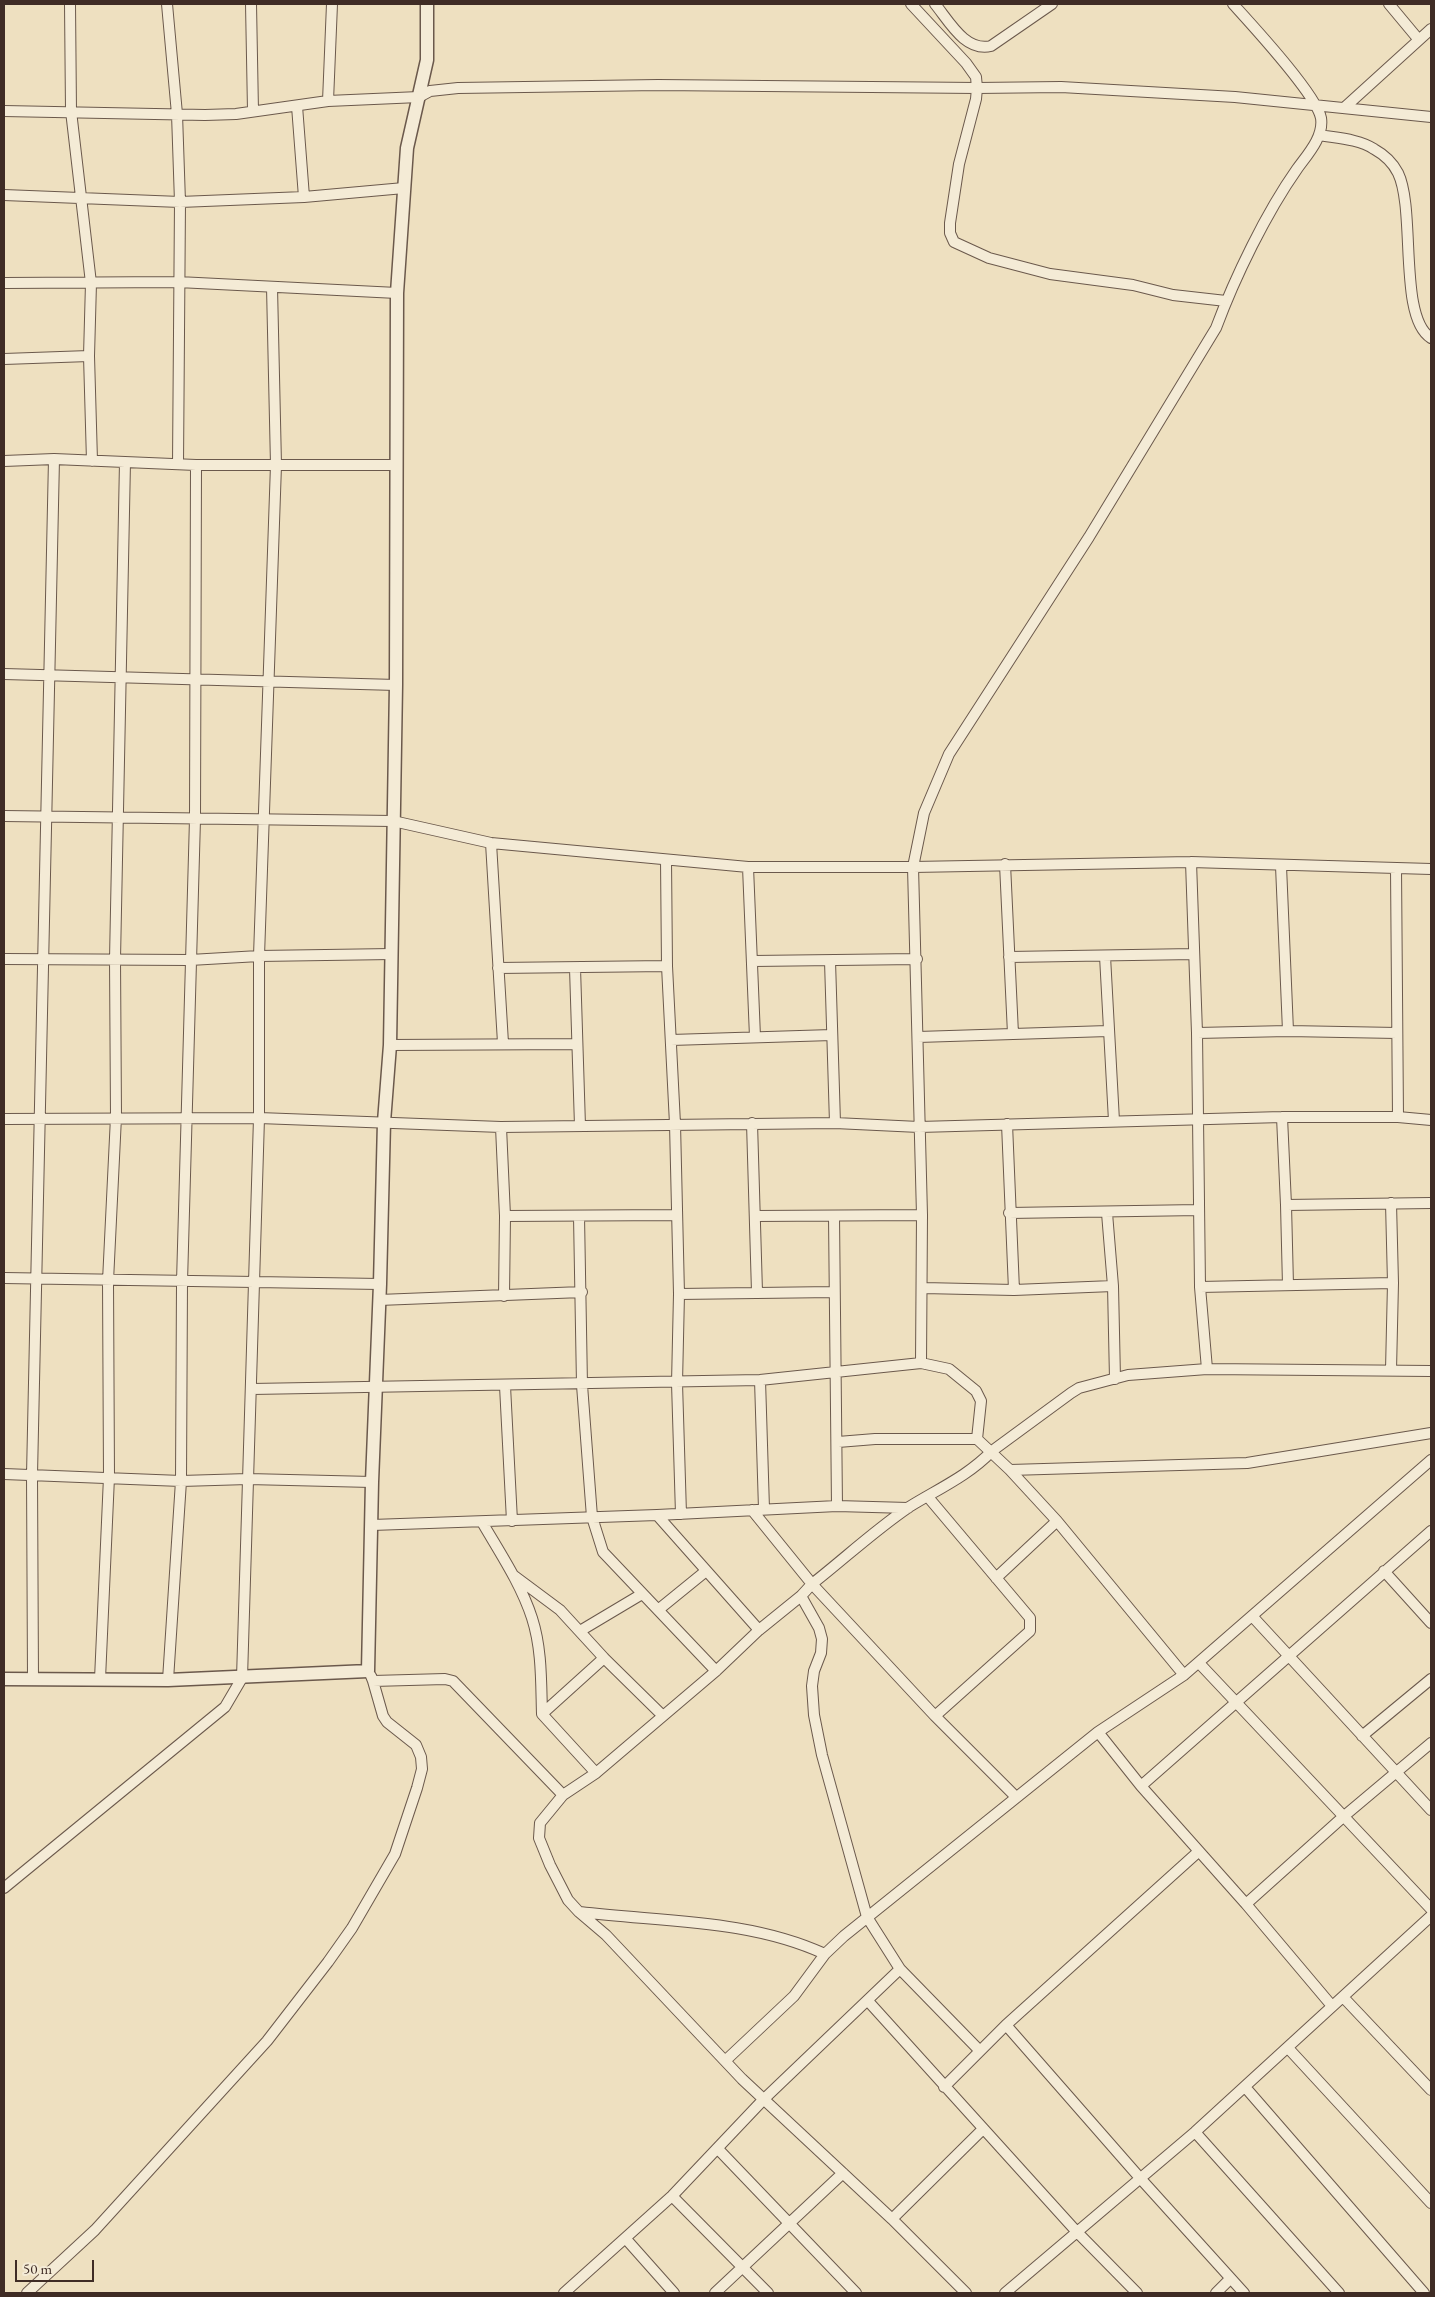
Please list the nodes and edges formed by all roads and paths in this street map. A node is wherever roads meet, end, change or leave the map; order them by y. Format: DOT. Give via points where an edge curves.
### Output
graph roads {
  1 [pos="70,4"];
  2 [pos="167,4"];
  3 [pos="251,4"];
  4 [pos="332,4"];
  5 [pos="427,4"];
  6 [pos="911,4"];
  7 [pos="934,4"];
  8 [pos="1052,4"];
  9 [pos="1232,4"];
  10 [pos="1388,4"];
  11 [pos="1431,30"];
  12 [pos="1419,40"];
  13 [pos="977,88"];
  14 [pos="419,96"];
  15 [pos="328,102"];
  16 [pos="297,106"];
  17 [pos="1315,106"];
  18 [pos="1344,108"];
  19 [pos="4,111"];
  20 [pos="71,111"];
  21 [pos="253,112"];
  22 [pos="177,114"];
  23 [pos="1431,118"];
  24 [pos="1319,135"];
  25 [pos="404,188"];
  26 [pos="4,195"];
  27 [pos="304,197"];
  28 [pos="83,199"];
  29 [pos="180,202"];
  30 [pos="178,282"];
  31 [pos="4,283"];
  32 [pos="91,283"];
  33 [pos="272,288"];
  34 [pos="397,293"];
  35 [pos="1226,301"];
  36 [pos="1431,338"];
  37 [pos="89,356"];
  38 [pos="4,359"];
  39 [pos="54,459"];
  40 [pos="4,460"];
  41 [pos="92,461"];
  42 [pos="125,462"];
  43 [pos="178,464"];
  44 [pos="196,465"];
  45 [pos="276,465"];
  46 [pos="396,465"];
  47 [pos="4,674"];
  48 [pos="48,676"];
  49 [pos="122,677"];
  50 [pos="196,679"];
  51 [pos="270,682"];
  52 [pos="396,685"];
  53 [pos="4,816"];
  54 [pos="45,817"];
  55 [pos="119,819"];
  56 [pos="195,819"];
  57 [pos="263,820"];
  58 [pos="393,820"];
  59 [pos="491,843"];
  60 [pos="666,860"];
  61 [pos="1191,862"];
  62 [pos="1004,864"];
  63 [pos="1281,866"];
  64 [pos="748,867"];
  65 [pos="913,867"];
  66 [pos="1396,869"];
  67 [pos="1431,869"];
  68 [pos="392,954"];
  69 [pos="1194,954"];
  70 [pos="259,956"];
  71 [pos="1105,956"];
  72 [pos="1008,957"];
  73 [pos="43,958"];
  74 [pos="4,959"];
  75 [pos="115,959"];
  76 [pos="916,959"];
  77 [pos="190,960"];
  78 [pos="752,961"];
  79 [pos="830,961"];
  80 [pos="667,966"];
  81 [pos="498,968"];
  82 [pos="575,968"];
  83 [pos="1108,1031"];
  84 [pos="1288,1031"];
  85 [pos="1197,1033"];
  86 [pos="1397,1033"];
  87 [pos="1013,1034"];
  88 [pos="832,1035"];
  89 [pos="918,1037"];
  90 [pos="755,1038"];
  91 [pos="671,1040"];
  92 [pos="503,1044"];
  93 [pos="577,1044"];
  94 [pos="390,1045"];
  95 [pos="1282,1117"];
  96 [pos="1398,1117"];
  97 [pos="39,1118"];
  98 [pos="116,1118"];
  99 [pos="259,1118"];
  100 [pos="4,1119"];
  101 [pos="188,1120"];
  102 [pos="1198,1120"];
  103 [pos="1431,1120"];
  104 [pos="1114,1121"];
  105 [pos="384,1122"];
  106 [pos="835,1123"];
  107 [pos="675,1124"];
  108 [pos="752,1124"];
  109 [pos="1007,1124"];
  110 [pos="580,1126"];
  111 [pos="919,1127"];
  112 [pos="501,1128"];
  113 [pos="1391,1203"];
  114 [pos="1431,1203"];
  115 [pos="1286,1205"];
  116 [pos="1199,1210"];
  117 [pos="1009,1213"];
  118 [pos="1106,1213"];
  119 [pos="676,1215"];
  120 [pos="922,1215"];
  121 [pos="505,1216"];
  122 [pos="579,1216"];
  123 [pos="755,1216"];
  124 [pos="834,1216"];
  125 [pos="4,1278"];
  126 [pos="36,1279"];
  127 [pos="108,1281"];
  128 [pos="182,1282"];
  129 [pos="255,1282"];
  130 [pos="1393,1283"];
  131 [pos="380,1284"];
  132 [pos="1288,1285"];
  133 [pos="1113,1286"];
  134 [pos="1200,1287"];
  135 [pos="923,1288"];
  136 [pos="1014,1290"];
  137 [pos="582,1292"];
  138 [pos="757,1292"];
  139 [pos="834,1292"];
  140 [pos="679,1294"];
  141 [pos="504,1296"];
  142 [pos="379,1300"];
  143 [pos="921,1363"];
  144 [pos="1208,1369"];
  145 [pos="1392,1370"];
  146 [pos="835,1371"];
  147 [pos="1431,1371"];
  148 [pos="1116,1379"];
  149 [pos="760,1380"];
  150 [pos="677,1383"];
  151 [pos="582,1384"];
  152 [pos="505,1386"];
  153 [pos="375,1388"];
  154 [pos="252,1389"];
  155 [pos="1431,1434"];
  156 [pos="978,1439"];
  157 [pos="838,1442"];
  158 [pos="992,1451"];
  159 [pos="1431,1460"];
  160 [pos="1010,1470"];
  161 [pos="4,1474"];
  162 [pos="32,1475"];
  163 [pos="109,1477"];
  164 [pos="248,1479"];
  165 [pos="181,1481"];
  166 [pos="372,1482"];
  167 [pos="928,1497"];
  168 [pos="837,1506"];
  169 [pos="908,1508"];
  170 [pos="764,1509"];
  171 [pos="752,1510"];
  172 [pos="682,1514"];
  173 [pos="657,1515"];
  174 [pos="592,1517"];
  175 [pos="512,1521"];
  176 [pos="1057,1521"];
  177 [pos="482,1522"];
  178 [pos="372,1525"];
  179 [pos="1431,1531"];
  180 [pos="706,1571"];
  181 [pos="1384,1571"];
  182 [pos="512,1574"];
  183 [pos="996,1578"];
  184 [pos="812,1584"];
  185 [pos="642,1594"];
  186 [pos="801,1596"];
  187 [pos="658,1610"];
  188 [pos="1252,1616"];
  189 [pos="1431,1623"];
  190 [pos="759,1630"];
  191 [pos="580,1631"];
  192 [pos="604,1658"];
  193 [pos="1288,1658"];
  194 [pos="1198,1663"];
  195 [pos="716,1671"];
  196 [pos="371,1676"];
  197 [pos="1184,1676"];
  198 [pos="100,1678"];
  199 [pos="242,1678"];
  200 [pos="1431,1678"];
  201 [pos="4,1679"];
  202 [pos="32,1679"];
  203 [pos="168,1680"];
  204 [pos="1235,1704"];
  205 [pos="542,1714"];
  206 [pos="663,1716"];
  207 [pos="935,1716"];
  208 [pos="1098,1732"];
  209 [pos="1362,1736"];
  210 [pos="1431,1743"];
  211 [pos="596,1773"];
  212 [pos="1397,1774"];
  213 [pos="1141,1786"];
  214 [pos="564,1795"];
  215 [pos="1016,1797"];
  216 [pos="1431,1810"];
  217 [pos="1343,1817"];
  218 [pos="1198,1852"];
  219 [pos="4,1888"];
  220 [pos="1246,1904"];
  221 [pos="1431,1909"];
  222 [pos="579,1912"];
  223 [pos="1431,1916"];
  224 [pos="867,1917"];
  225 [pos="825,1954"];
  226 [pos="900,1969"];
  227 [pos="1343,1997"];
  228 [pos="868,2002"];
  229 [pos="1332,2006"];
  230 [pos="1006,2025"];
  231 [pos="1288,2048"];
  232 [pos="980,2050"];
  233 [pos="725,2060"];
  234 [pos="944,2087"];
  235 [pos="1245,2087"];
  236 [pos="1431,2090"];
  237 [pos="764,2100"];
  238 [pos="983,2129"];
  239 [pos="1195,2132"];
  240 [pos="718,2149"];
  241 [pos="843,2173"];
  242 [pos="1140,2178"];
  243 [pos="672,2196"];
  244 [pos="1431,2203"];
  245 [pos="892,2219"];
  246 [pos="791,2224"];
  247 [pos="1076,2231"];
  248 [pos="626,2239"];
  249 [pos="742,2268"];
  250 [pos="1230,2279"];
  251 [pos="27,2293"];
  252 [pos="564,2293"];
  253 [pos="674,2293"];
  254 [pos="715,2293"];
  255 [pos="768,2293"];
  256 [pos="856,2293"];
  257 [pos="966,2293"];
  258 [pos="1005,2293"];
  259 [pos="1137,2293"];
  260 [pos="1216,2293"];
  261 [pos="1244,2293"];
  262 [pos="1339,2293"];
  263 [pos="1424,2293"];
  1 -- 20 [label="street"];
  2 -- 22 [label="street"];
  3 -- 21 [label="street"];
  4 -- 15 [label="street"];
  5 -- 14 [label="street" via="427,60"];
  6 -- 13 [label="street" via="972,70"];
  7 -- 8 [label="street" via="965,40 983,47 991,46"];
  9 -- 17 [label="street"];
  10 -- 12 [label="street"];
  11 -- 12 [label="street"];
  12 -- 18 [label="street"];
  13 -- 14 [label="street" via="484,86 430,91"];
  13 -- 17 [label="street" via="1107,89"];
  13 -- 35 [label="street" via="959,164 950,223 954,242 989,258 1050,274"];
  14 -- 15 [label="street"];
  14 -- 25 [label="street" via="407,148"];
  15 -- 16 [label="street"];
  16 -- 21 [label="street"];
  16 -- 27 [label="street"];
  17 -- 18 [label="street"];
  17 -- 24 [label="street" via="1320,118"];
  18 -- 23 [label="street"];
  19 -- 20 [label="street"];
  20 -- 22 [label="street"];
  20 -- 28 [label="street"];
  21 -- 22 [label="street"];
  22 -- 29 [label="street"];
  24 -- 35 [label="street" via="1283,190"];
  24 -- 36 [label="street" via="1374,148 1399,175 1406,208 1412,295 1419,326"];
  25 -- 27 [label="street"];
  25 -- 34 [label="street"];
  26 -- 28 [label="street"];
  27 -- 29 [label="street"];
  28 -- 29 [label="street"];
  28 -- 32 [label="street"];
  29 -- 30 [label="street"];
  30 -- 32 [label="street"];
  30 -- 33 [label="street"];
  30 -- 43 [label="street"];
  31 -- 32 [label="street"];
  32 -- 37 [label="street"];
  33 -- 34 [label="street"];
  33 -- 45 [label="street"];
  34 -- 46 [label="street"];
  35 -- 65 [label="street" via="1216,328 1089,537 949,754 924,813"];
  37 -- 38 [label="street"];
  37 -- 41 [label="street"];
  39 -- 40 [label="street"];
  39 -- 41 [label="street"];
  39 -- 48 [label="street"];
  41 -- 42 [label="street"];
  42 -- 43 [label="street"];
  42 -- 49 [label="street"];
  43 -- 44 [label="street"];
  44 -- 45 [label="street"];
  44 -- 50 [label="street"];
  45 -- 46 [label="street"];
  45 -- 51 [label="street"];
  46 -- 52 [label="street"];
  47 -- 48 [label="street"];
  48 -- 49 [label="street"];
  48 -- 54 [label="street"];
  49 -- 50 [label="street"];
  49 -- 55 [label="street"];
  50 -- 51 [label="street"];
  50 -- 56 [label="street"];
  51 -- 52 [label="street"];
  51 -- 57 [label="street"];
  52 -- 58 [label="street"];
  53 -- 54 [label="street"];
  54 -- 55 [label="street"];
  54 -- 73 [label="street"];
  55 -- 56 [label="street"];
  55 -- 75 [label="street"];
  56 -- 57 [label="street"];
  56 -- 77 [label="street"];
  57 -- 58 [label="street"];
  57 -- 70 [label="street"];
  58 -- 59 [label="street"];
  58 -- 68 [label="street"];
  59 -- 60 [label="street"];
  59 -- 81 [label="street"];
  60 -- 64 [label="street"];
  60 -- 80 [label="street"];
  61 -- 62 [label="street"];
  61 -- 63 [label="street"];
  61 -- 69 [label="street"];
  62 -- 65 [label="street"];
  62 -- 72 [label="street"];
  63 -- 66 [label="street"];
  63 -- 84 [label="street"];
  64 -- 65 [label="street"];
  64 -- 78 [label="street"];
  65 -- 76 [label="street"];
  66 -- 67 [label="street"];
  66 -- 86 [label="street"];
  68 -- 70 [label="street"];
  68 -- 94 [label="street"];
  69 -- 71 [label="street"];
  69 -- 85 [label="street"];
  70 -- 77 [label="street"];
  70 -- 99 [label="street"];
  71 -- 72 [label="street"];
  71 -- 83 [label="street"];
  72 -- 87 [label="street"];
  73 -- 74 [label="street"];
  73 -- 75 [label="street"];
  73 -- 97 [label="street"];
  75 -- 77 [label="street"];
  75 -- 98 [label="street"];
  76 -- 79 [label="street"];
  76 -- 89 [label="street"];
  77 -- 101 [label="street"];
  78 -- 79 [label="street"];
  78 -- 90 [label="street"];
  79 -- 88 [label="street"];
  80 -- 82 [label="street"];
  80 -- 91 [label="street"];
  81 -- 82 [label="street"];
  81 -- 92 [label="street"];
  82 -- 93 [label="street"];
  83 -- 87 [label="street"];
  83 -- 104 [label="street"];
  84 -- 85 [label="street"];
  84 -- 86 [label="street"];
  85 -- 102 [label="street"];
  86 -- 96 [label="street"];
  87 -- 89 [label="street"];
  88 -- 90 [label="street"];
  88 -- 106 [label="street"];
  89 -- 111 [label="street"];
  90 -- 91 [label="street"];
  91 -- 107 [label="street"];
  92 -- 93 [label="street"];
  92 -- 94 [label="street"];
  93 -- 110 [label="street"];
  94 -- 105 [label="street"];
  95 -- 96 [label="street"];
  95 -- 102 [label="street"];
  95 -- 115 [label="street"];
  96 -- 103 [label="street"];
  97 -- 98 [label="street"];
  97 -- 100 [label="street"];
  97 -- 126 [label="street"];
  98 -- 101 [label="street"];
  98 -- 127 [label="street"];
  99 -- 101 [label="street"];
  99 -- 105 [label="street"];
  99 -- 129 [label="street"];
  101 -- 128 [label="street"];
  102 -- 104 [label="street"];
  102 -- 116 [label="street"];
  104 -- 109 [label="street"];
  105 -- 112 [label="street"];
  105 -- 131 [label="street"];
  106 -- 108 [label="street"];
  106 -- 111 [label="street"];
  107 -- 108 [label="street"];
  107 -- 110 [label="street"];
  107 -- 119 [label="street"];
  108 -- 123 [label="street"];
  109 -- 111 [label="street"];
  109 -- 117 [label="street"];
  110 -- 112 [label="street"];
  111 -- 120 [label="street"];
  112 -- 121 [label="street"];
  113 -- 114 [label="street"];
  113 -- 115 [label="street"];
  113 -- 130 [label="street"];
  115 -- 132 [label="street"];
  116 -- 118 [label="street"];
  116 -- 134 [label="street"];
  117 -- 118 [label="street"];
  117 -- 136 [label="street"];
  118 -- 133 [label="street"];
  119 -- 122 [label="street"];
  119 -- 140 [label="street"];
  120 -- 124 [label="street"];
  120 -- 135 [label="street"];
  121 -- 122 [label="street"];
  121 -- 141 [label="street"];
  122 -- 137 [label="street"];
  123 -- 124 [label="street"];
  123 -- 138 [label="street"];
  124 -- 139 [label="street"];
  125 -- 126 [label="street"];
  126 -- 127 [label="street"];
  126 -- 162 [label="street"];
  127 -- 128 [label="street"];
  127 -- 163 [label="street"];
  128 -- 129 [label="street"];
  128 -- 165 [label="street"];
  129 -- 131 [label="street"];
  129 -- 154 [label="street"];
  130 -- 132 [label="street"];
  130 -- 145 [label="street"];
  131 -- 142 [label="street"];
  132 -- 134 [label="street"];
  133 -- 136 [label="street"];
  133 -- 148 [label="street"];
  134 -- 144 [label="street"];
  135 -- 136 [label="street"];
  135 -- 143 [label="street"];
  137 -- 141 [label="street"];
  137 -- 151 [label="street"];
  138 -- 139 [label="street"];
  138 -- 140 [label="street"];
  139 -- 146 [label="street"];
  140 -- 150 [label="street"];
  141 -- 142 [label="street"];
  142 -- 153 [label="street"];
  143 -- 146 [label="street" via="862,1371"];
  143 -- 156 [label="street" via="949,1369 976,1391 981,1401"];
  144 -- 145 [label="street"];
  144 -- 148 [label="street" via="1128,1375"];
  145 -- 147 [label="street"];
  146 -- 149 [label="street"];
  146 -- 157 [label="street"];
  148 -- 158 [label="street" via="1071,1393"];
  149 -- 150 [label="street"];
  149 -- 170 [label="street"];
  150 -- 151 [label="street"];
  150 -- 172 [label="street"];
  151 -- 152 [label="street"];
  151 -- 174 [label="street"];
  152 -- 153 [label="street"];
  152 -- 175 [label="street"];
  153 -- 154 [label="street"];
  153 -- 166 [label="street"];
  154 -- 164 [label="street"];
  155 -- 160 [label="street" via="1247,1463"];
  156 -- 157 [label="street"];
  156 -- 158 [label="street"];
  157 -- 168 [label="street"];
  158 -- 160 [label="street"];
  158 -- 167 [label="street" via="979,1464"];
  159 -- 188 [label="street"];
  160 -- 176 [label="street"];
  161 -- 162 [label="street"];
  162 -- 163 [label="street"];
  162 -- 202 [label="street"];
  163 -- 165 [label="street"];
  163 -- 198 [label="street"];
  164 -- 165 [label="street"];
  164 -- 166 [label="street"];
  164 -- 199 [label="street"];
  165 -- 203 [label="street"];
  166 -- 178 [label="street"];
  167 -- 169 [label="street"];
  167 -- 183 [label="street"];
  168 -- 169 [label="street"];
  168 -- 170 [label="street"];
  169 -- 184 [label="street"];
  170 -- 171 [label="street"];
  171 -- 172 [label="street"];
  171 -- 184 [label="street"];
  172 -- 173 [label="street"];
  173 -- 174 [label="street"];
  173 -- 180 [label="street"];
  174 -- 175 [label="street"];
  174 -- 185 [label="street" via="603,1552"];
  175 -- 177 [label="street"];
  176 -- 183 [label="street"];
  176 -- 197 [label="street"];
  177 -- 178 [label="street"];
  177 -- 182 [label="street"];
  178 -- 196 [label="street"];
  179 -- 181 [label="street"];
  180 -- 187 [label="street"];
  180 -- 190 [label="street"];
  181 -- 189 [label="street"];
  181 -- 193 [label="street"];
  182 -- 191 [label="street" via="560,1610"];
  182 -- 205 [label="street" via="532,1618 541,1663"];
  183 -- 207 [label="street" via="1030,1618 1030,1631"];
  184 -- 186 [label="street"];
  184 -- 207 [label="street"];
  185 -- 187 [label="street"];
  185 -- 191 [label="street"];
  186 -- 190 [label="street"];
  186 -- 224 [label="street" via="822,1639 812,1686 814,1715"];
  187 -- 195 [label="street"];
  188 -- 193 [label="street"];
  188 -- 194 [label="street"];
  190 -- 195 [label="street"];
  191 -- 192 [label="street"];
  192 -- 205 [label="street"];
  192 -- 206 [label="street"];
  193 -- 204 [label="street"];
  193 -- 209 [label="street"];
  194 -- 197 [label="street"];
  194 -- 204 [label="street"];
  195 -- 206 [label="street"];
  196 -- 199 [label="street"];
  196 -- 214 [label="street" via="453,1681"];
  196 -- 251 [label="street" via="383,1716 416,1745 421,1757 422,1769 396,1854 352,1928 267,2041 95,2230"];
  197 -- 208 [label="street"];
  198 -- 202 [label="street"];
  198 -- 203 [label="street"];
  199 -- 203 [label="street"];
  199 -- 219 [label="street" via="226,1707"];
  200 -- 209 [label="street"];
  201 -- 202 [label="street"];
  204 -- 213 [label="street"];
  204 -- 217 [label="street"];
  205 -- 211 [label="street"];
  206 -- 211 [label="street"];
  207 -- 215 [label="street"];
  208 -- 213 [label="street"];
  208 -- 215 [label="street"];
  209 -- 212 [label="street"];
  210 -- 212 [label="street"];
  211 -- 214 [label="street"];
  212 -- 216 [label="street"];
  212 -- 217 [label="street"];
  213 -- 218 [label="street"];
  214 -- 222 [label="street" via="540,1823 539,1838 568,1900"];
  215 -- 224 [label="street"];
  217 -- 220 [label="street"];
  217 -- 221 [label="street"];
  218 -- 220 [label="street"];
  218 -- 230 [label="street"];
  220 -- 229 [label="street"];
  222 -- 225 [label="street" via="755,1930"];
  222 -- 233 [label="street" via="606,1935"];
  223 -- 227 [label="street"];
  224 -- 225 [label="street"];
  224 -- 226 [label="street"];
  225 -- 233 [label="street" via="794,1996"];
  226 -- 228 [label="street"];
  226 -- 232 [label="street"];
  227 -- 229 [label="street"];
  227 -- 236 [label="street"];
  228 -- 234 [label="street"];
  228 -- 237 [label="street"];
  229 -- 231 [label="street"];
  230 -- 232 [label="street"];
  230 -- 242 [label="street"];
  231 -- 235 [label="street"];
  231 -- 244 [label="street"];
  232 -- 234 [label="street"];
  233 -- 237 [label="street"];
  234 -- 238 [label="street"];
  235 -- 239 [label="street"];
  235 -- 263 [label="street"];
  237 -- 240 [label="street"];
  237 -- 241 [label="street"];
  238 -- 245 [label="street"];
  238 -- 247 [label="street"];
  239 -- 242 [label="street"];
  239 -- 262 [label="street"];
  240 -- 243 [label="street"];
  240 -- 246 [label="street"];
  241 -- 245 [label="street"];
  241 -- 246 [label="street"];
  242 -- 247 [label="street"];
  242 -- 250 [label="street"];
  243 -- 248 [label="street"];
  243 -- 249 [label="street"];
  245 -- 257 [label="street"];
  246 -- 249 [label="street"];
  246 -- 256 [label="street"];
  247 -- 258 [label="street"];
  247 -- 259 [label="street"];
  248 -- 252 [label="street"];
  248 -- 253 [label="street"];
  249 -- 254 [label="street"];
  249 -- 255 [label="street"];
  250 -- 260 [label="street"];
  250 -- 261 [label="street"];
}
